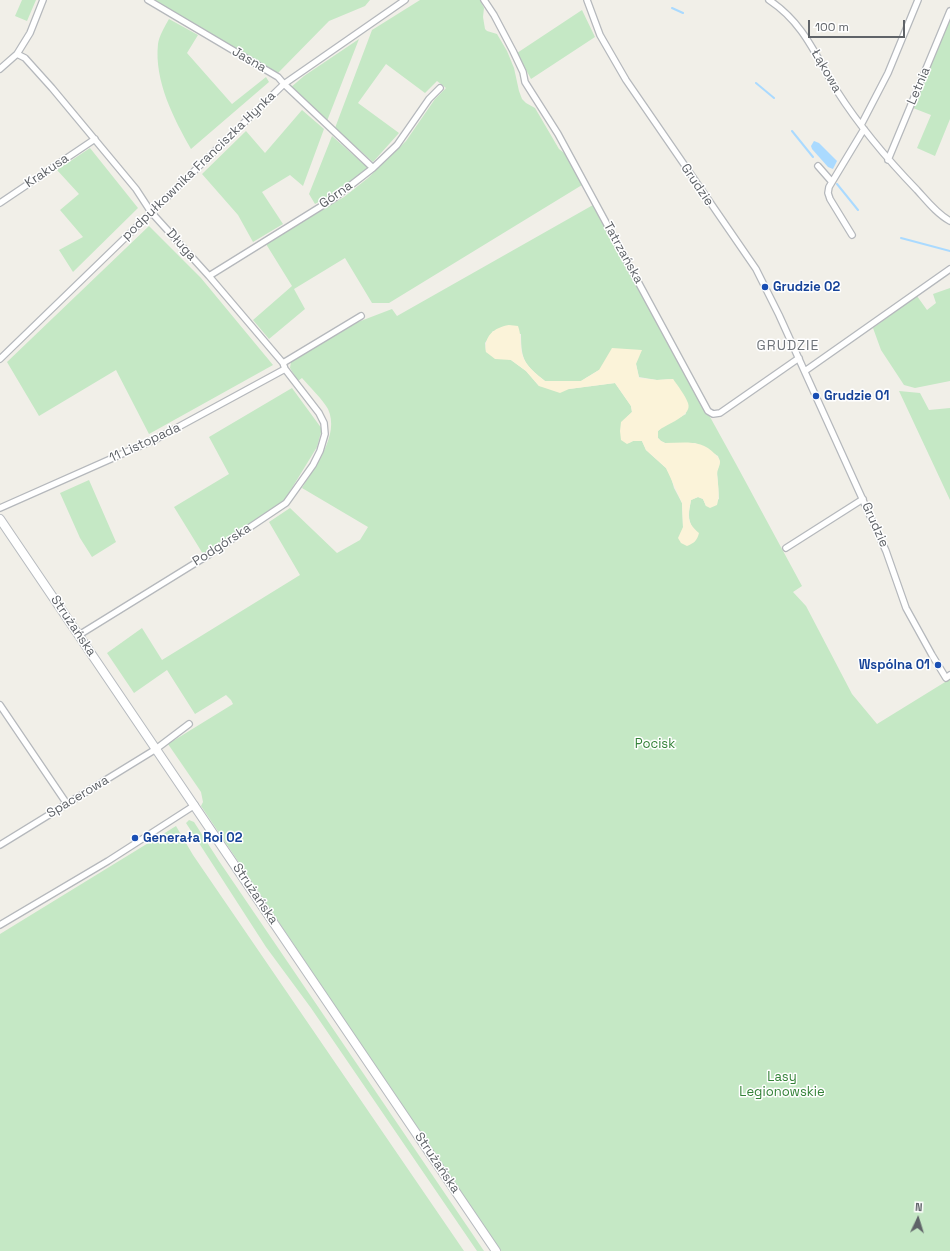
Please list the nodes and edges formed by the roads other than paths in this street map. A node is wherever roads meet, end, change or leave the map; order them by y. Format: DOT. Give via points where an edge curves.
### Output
graph roads {
  1 [pos="43,0"];
  2 [pos="148,0"];
  3 [pos="405,0"];
  4 [pos="484,0"];
  5 [pos="587,0"];
  6 [pos="769,0"];
  7 [pos="918,0"];
  8 [pos="950,11"];
  9 [pos="17,54"];
  10 [pos="0,69"];
  11 [pos="284,84"];
  12 [pos="440,88"];
  13 [pos="862,127"];
  14 [pos="95,139"];
  15 [pos="888,160"];
  16 [pos="818,166"];
  17 [pos="373,168"];
  18 [pos="832,182"];
  19 [pos="0,203"];
  20 [pos="151,212"];
  21 [pos="949,220"];
  22 [pos="852,235"];
  23 [pos="950,269"];
  24 [pos="209,276"];
  25 [pos="361,316"];
  26 [pos="799,358"];
  27 [pos="0,359"];
  28 [pos="284,366"];
  29 [pos="805,371"];
  30 [pos="324,423"];
  31 [pos="863,499"];
  32 [pos="0,508"];
  33 [pos="0,519"];
  34 [pos="786,548"];
  35 [pos="79,635"];
  36 [pos="948,676"];
  37 [pos="0,705"];
  38 [pos="189,724"];
  39 [pos="156,749"];
  40 [pos="67,804"];
  41 [pos="195,805"];
  42 [pos="0,845"];
  43 [pos="0,926"];
  44 [pos="496,1251"];
  1 -- 9 [label="street" via="30,33"];
  2 -- 11 [label="street, Jasna" via="278,77"];
  3 -- 11 [label="street, podpułkownika Franciszka Hynka"];
  4 -- 26 [label="street, Tatrzańska" via="513,51 525,82 558,134 708,411 713,414 720,413"];
  5 -- 26 [label="street, Grudzie" via="600,35 626,80 756,269"];
  6 -- 13 [label="street, Łąkowa" via="807,37 838,92"];
  7 -- 13 [label="street" via="888,73"];
  8 -- 15 [label="street, Letnia"];
  9 -- 10 [label="street"];
  9 -- 14 [label="street, Długa" via="34,67"];
  11 -- 17 [label="street, Jasna"];
  11 -- 20 [label="street, podpułkownika Franciszka Hynka"];
  12 -- 17 [label="street, Górna" via="429,99 397,145"];
  13 -- 15 [label="street, Łąkowa"];
  13 -- 18 [label="street"];
  14 -- 19 [label="street, Krakusa"];
  14 -- 20 [label="street, Długa" via="140,194"];
  15 -- 21 [label="street, Łąkowa" via="938,213"];
  16 -- 18 [label="street"];
  17 -- 24 [label="street, Górna" via="333,199"];
  18 -- 22 [label="street" via="828,193 830,199"];
  20 -- 24 [label="street, Długa"];
  20 -- 27 [label="street, podpułkownika Franciszka Hynka"];
  23 -- 29 [label="street"];
  24 -- 28 [label="street, Długa"];
  25 -- 28 [label="street, 11 Listopada"];
  26 -- 29 [label="street, Grudzie"];
  28 -- 30 [label="street, Długa"];
  28 -- 32 [label="street, 11 Listopada" via="158,438"];
  29 -- 31 [label="street, Grudzie"];
  30 -- 35 [label="street, Podgórska" via="325,434 320,451 286,503 210,554"];
  31 -- 34 [label="street"];
  31 -- 36 [label="street, Grudzie" via="886,551 906,608 932,655"];
  33 -- 35 [label="main road, Strużańska"];
  35 -- 39 [label="main road, Strużańska"];
  37 -- 40 [label="street"];
  38 -- 39 [label="street, Spacerowa"];
  39 -- 40 [label="street, Spacerowa"];
  39 -- 41 [label="main road, Strużańska"];
  40 -- 42 [label="street, Spacerowa"];
  41 -- 43 [label="street"];
  41 -- 44 [label="main road, Strużańska"];
}
